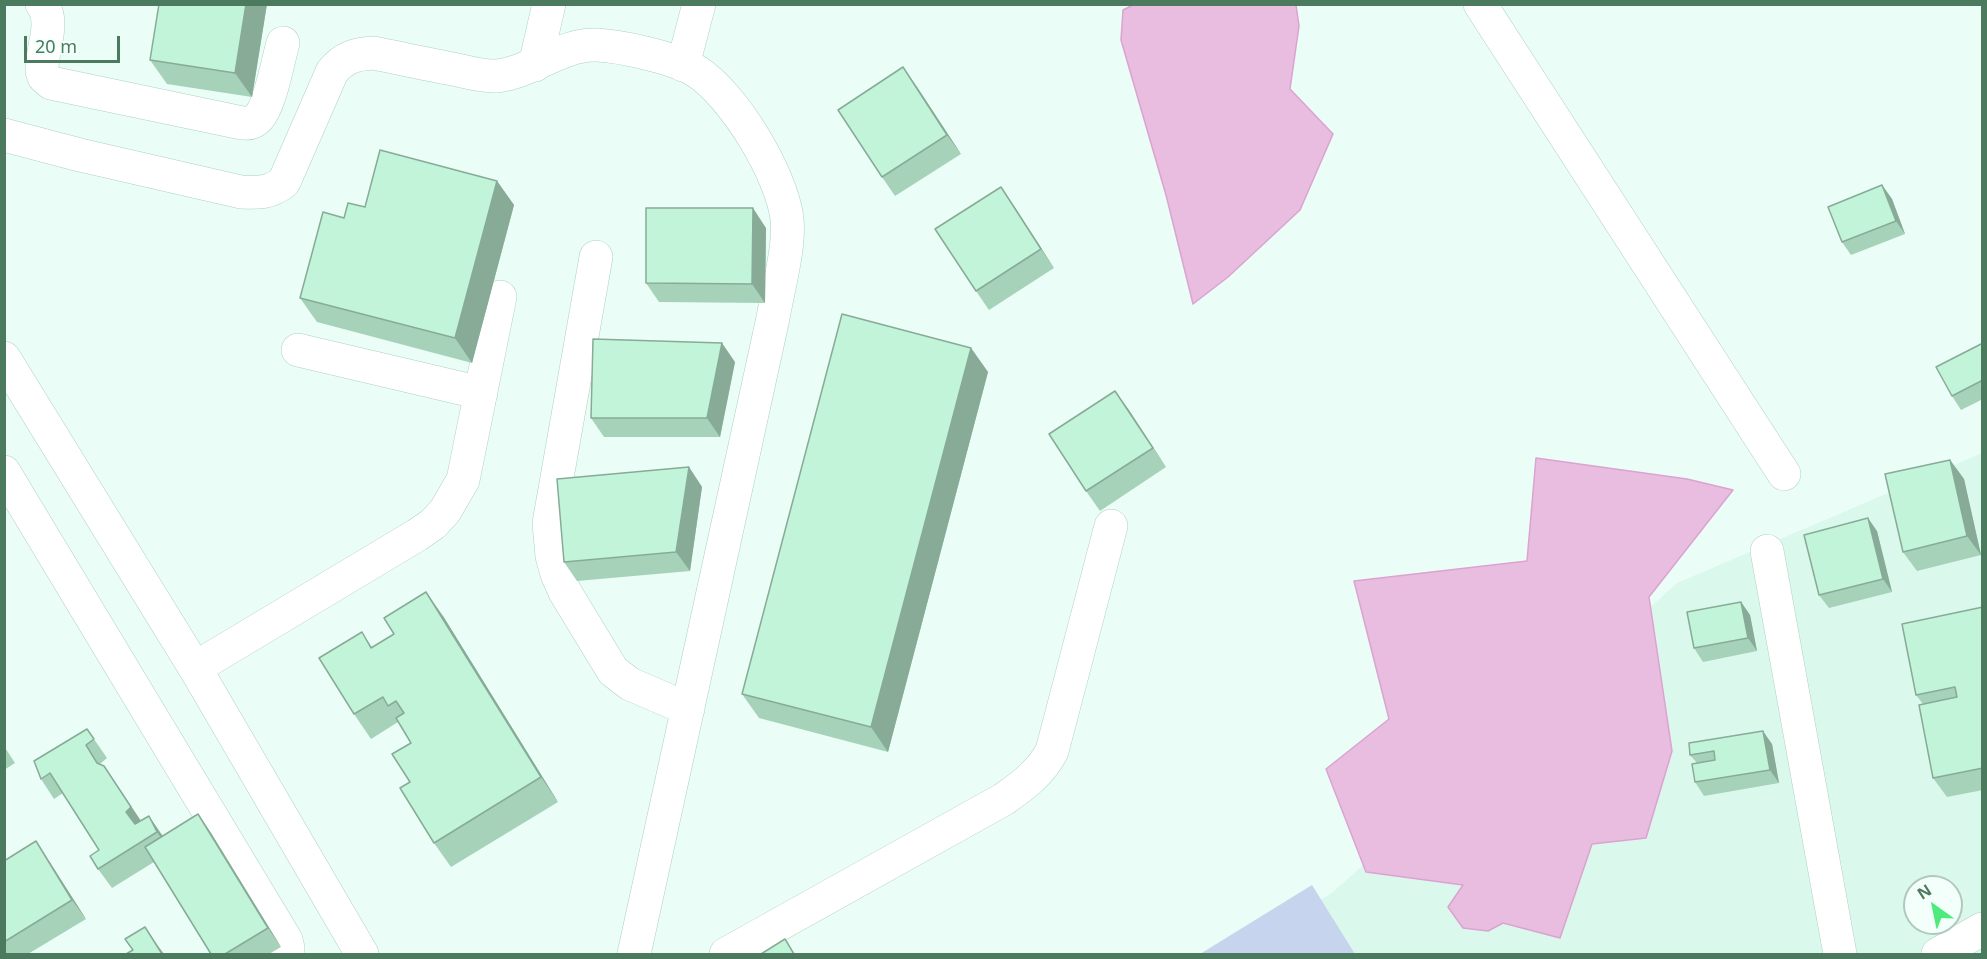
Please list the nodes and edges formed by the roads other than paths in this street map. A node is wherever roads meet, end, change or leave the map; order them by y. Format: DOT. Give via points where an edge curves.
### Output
graph roads {
  1 [pos="42,4"];
  2 [pos="549,4"];
  3 [pos="699,4"];
  4 [pos="1480,4"];
  5 [pos="283,44"];
  6 [pos="535,65"];
  7 [pos="683,65"];
  8 [pos="4,135"];
  9 [pos="596,257"];
  10 [pos="500,297"];
  11 [pos="298,350"];
  12 [pos="4,358"];
  13 [pos="481,393"];
  14 [pos="4,472"];
  15 [pos="1784,474"];
  16 [pos="1111,526"];
  17 [pos="1767,551"];
  18 [pos="195,668"];
  19 [pos="688,709"];
  20 [pos="1983,928"];
  21 [pos="283,954"];
  22 [pos="362,954"];
  23 [pos="634,954"];
  24 [pos="726,954"];
  25 [pos="1840,954"];
  26 [pos="1938,954"];
  1 -- 5 [label="street" via="48,24 42,71 51,83 242,123 258,119 264,109"];
  2 -- 6 [label="street"];
  3 -- 7 [label="street"];
  4 -- 15 [label="street"];
  6 -- 7 [label="street" via="580,46 597,45"];
  6 -- 8 [label="street" via="496,76 373,53 350,57 332,72 284,182 265,192 242,192"];
  7 -- 19 [label="street" via="709,80 744,123 778,185 787,220 773,318"];
  9 -- 19 [label="street" via="549,523 552,556 565,592 613,671 630,684"];
  10 -- 13 [label="street"];
  11 -- 13 [label="street"];
  12 -- 18 [label="street"];
  13 -- 18 [label="street" via="464,480 433,524"];
  14 -- 21 [label="street" via="286,940 288,948"];
  16 -- 24 [label="street" via="1052,750 1037,773 1004,799"];
  17 -- 25 [label="street"];
  18 -- 22 [label="street"];
  19 -- 23 [label="street"];
  20 -- 26 [label="street"];
}
